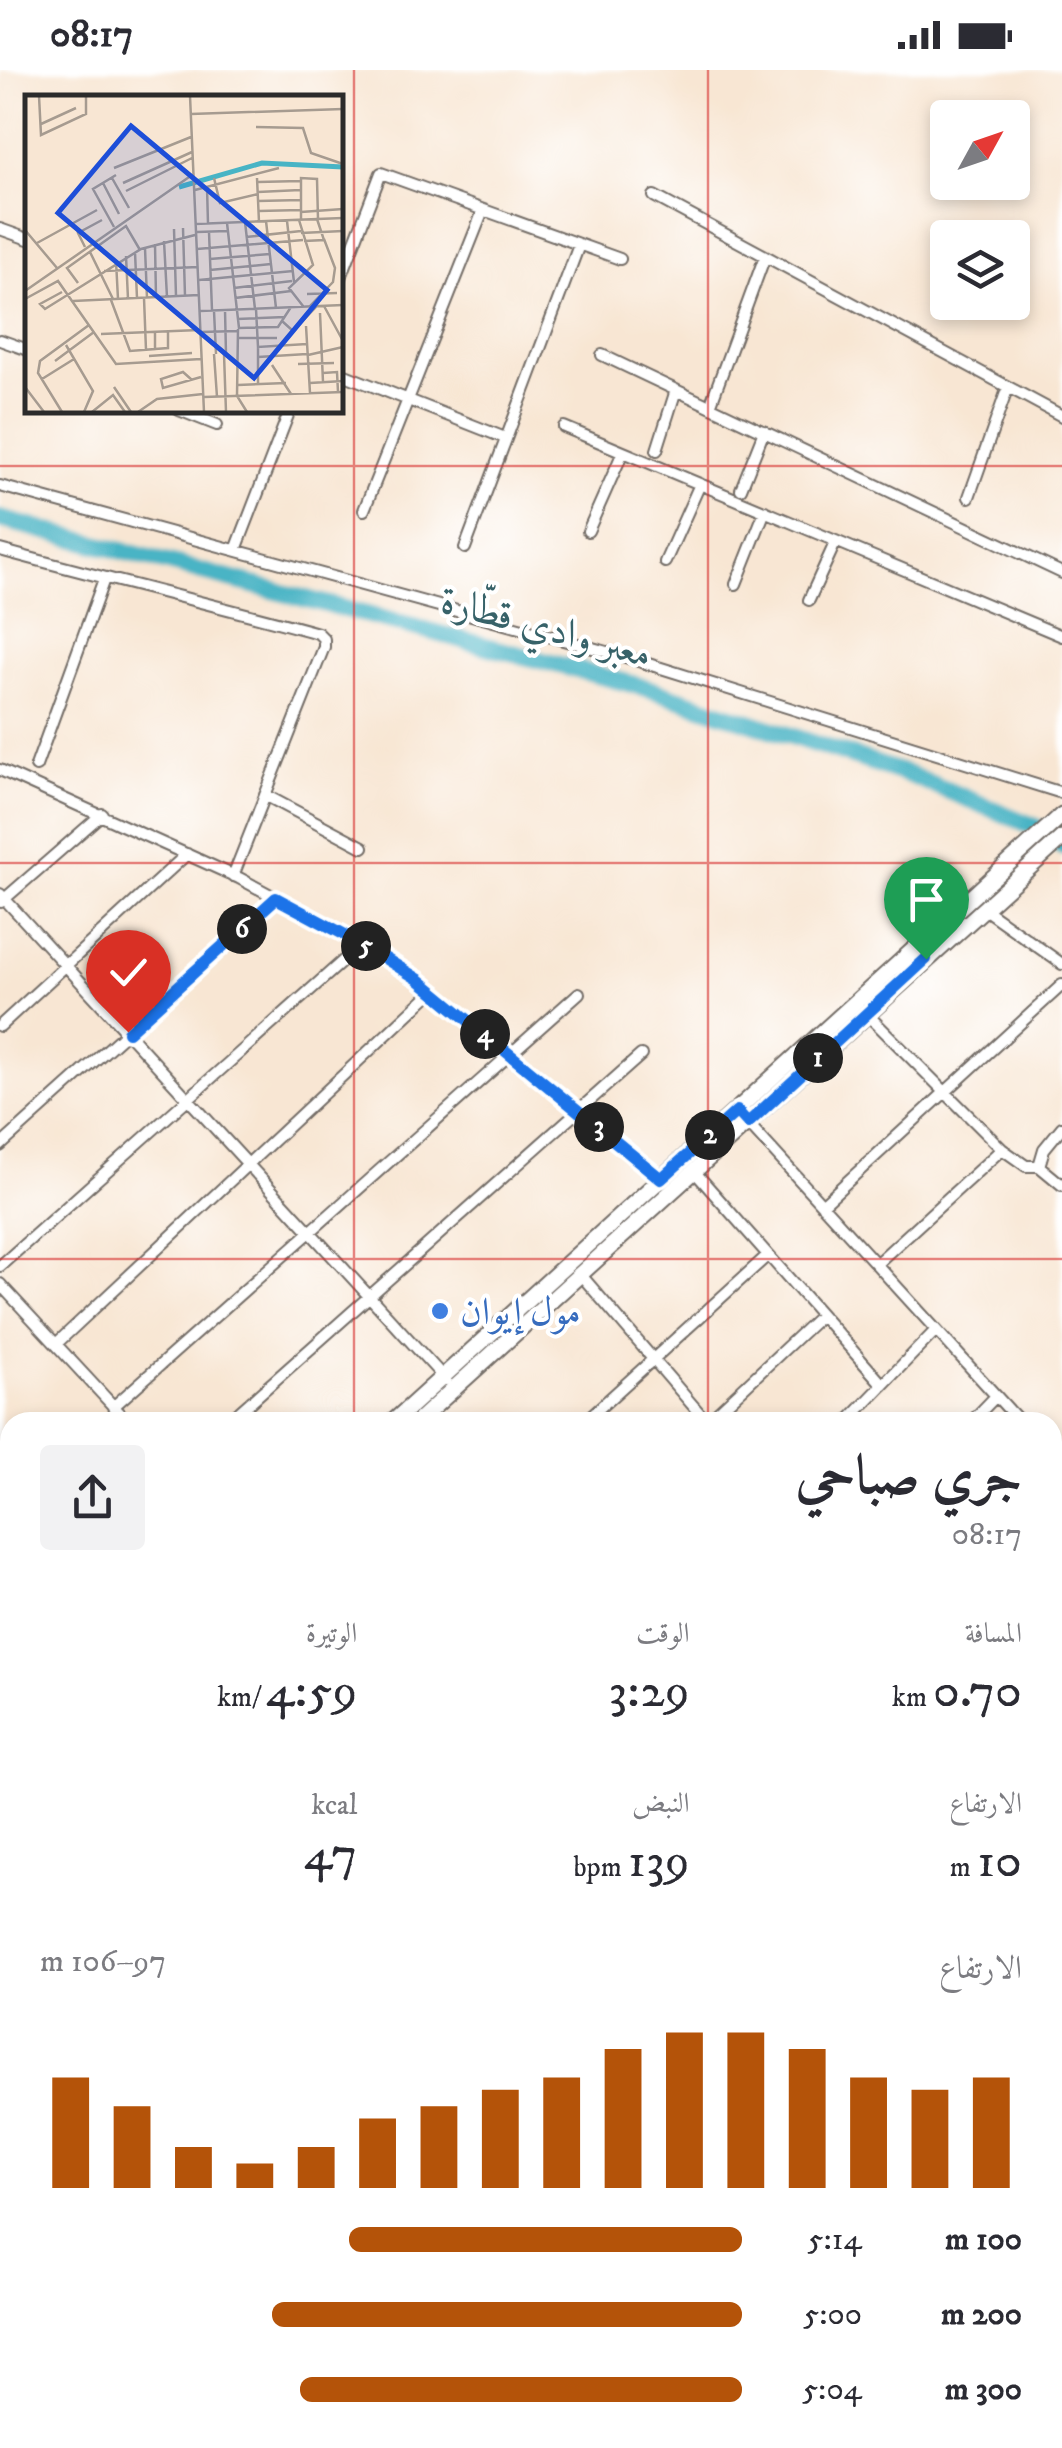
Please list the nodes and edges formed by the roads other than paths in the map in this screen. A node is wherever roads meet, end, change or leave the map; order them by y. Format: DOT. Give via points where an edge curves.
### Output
graph roads {
  1 [pos="654,196"];
  2 [pos="483,211"];
  3 [pos="578,245"];
  4 [pos="765,256"];
  5 [pos="620,260"];
  6 [pos="342,275"];
  7 [pos="0,340"];
  8 [pos="25,347"];
  9 [pos="602,355"];
  10 [pos="342,374"];
  11 [pos="1008,387"];
  12 [pos="676,390"];
  13 [pos="410,401"];
  14 [pos="710,406"];
  15 [pos="186,412"];
  16 [pos="289,412"];
  17 [pos="1062,416"];
  18 [pos="216,426"];
  19 [pos="564,427"];
  20 [pos="764,431"];
  21 [pos="506,438"];
  22 [pos="656,450"];
  23 [pos="623,452"];
  24 [pos="700,484"];
  25 [pos="0,486"];
  26 [pos="740,489"];
  27 [pos="968,497"];
  28 [pos="364,510"];
  29 [pos="765,511"];
  30 [pos="588,532"];
  31 [pos="836,541"];
  32 [pos="465,548"];
  33 [pos="0,550"];
  34 [pos="236,550"];
  35 [pos="665,562"];
  36 [pos="1062,573"];
  37 [pos="104,579"];
  38 [pos="736,584"];
  39 [pos="810,600"];
  40 [pos="1062,636"];
  41 [pos="36,766"];
  42 [pos="3,775"];
  43 [pos="1062,794"];
  44 [pos="265,795"];
  45 [pos="102,814"];
  46 [pos="1061,816"];
  47 [pos="1062,838"];
  48 [pos="1040,846"];
  49 [pos="363,847"];
  50 [pos="187,854"];
  51 [pos="233,876"];
  52 [pos="1,898"];
  53 [pos="276,898"];
  54 [pos="983,908"];
  55 [pos="362,944"];
  56 [pos="1062,964"];
  57 [pos="66,965"];
  58 [pos="1062,985"];
  59 [pos="433,991"];
  60 [pos="579,993"];
  61 [pos="867,1014"];
  62 [pos="0,1026"];
  63 [pos="128,1032"];
  64 [pos="508,1053"];
  65 [pos="641,1055"];
  66 [pos="945,1092"];
  67 [pos="190,1098"];
  68 [pos="577,1108"];
  69 [pos="742,1117"];
  70 [pos="1062,1128"];
  71 [pos="0,1146"];
  72 [pos="1002,1149"];
  73 [pos="249,1163"];
  74 [pos="1040,1166"];
  75 [pos="694,1171"];
  76 [pos="661,1179"];
  77 [pos="1062,1185"];
  78 [pos="822,1205"];
  79 [pos="310,1230"];
  80 [pos="768,1255"];
  81 [pos="876,1264"];
  82 [pos="0,1266"];
  83 [pos="581,1275"];
  84 [pos="0,1284"];
  85 [pos="369,1294"];
  86 [pos="821,1314"];
  87 [pos="936,1330"];
  88 [pos="56,1344"];
  89 [pos="653,1358"];
  90 [pos="449,1383"];
  91 [pos="883,1385"];
  92 [pos="996,1396"];
  93 [pos="114,1406"];
  94 [pos="119,1412"];
  95 [pos="239,1412"];
  96 [pos="407,1412"];
  97 [pos="426,1412"];
  98 [pos="595,1412"];
  99 [pos="699,1412"];
  100 [pos="718,1412"];
  101 [pos="856,1412"];
  102 [pos="981,1412"];
  103 [pos="1011,1412"];
  1 -- 4 [label="street"];
  2 -- 3 [label="street"];
  2 -- 6 [label="street" via="381,174"];
  2 -- 13 [label="street"];
  3 -- 5 [label="street"];
  3 -- 21 [label="street"];
  4 -- 11 [label="street"];
  4 -- 14 [label="street"];
  7 -- 8 [label="street"];
  9 -- 12 [label="street"];
  10 -- 13 [label="street"];
  11 -- 17 [label="street"];
  11 -- 27 [label="street"];
  12 -- 14 [label="street"];
  12 -- 22 [label="street"];
  13 -- 21 [label="street"];
  13 -- 28 [label="street"];
  14 -- 20 [label="street"];
  15 -- 18 [label="street"];
  16 -- 34 [label="street"];
  19 -- 23 [label="street"];
  20 -- 26 [label="street"];
  20 -- 36 [label="street"];
  21 -- 32 [label="street"];
  23 -- 24 [label="street"];
  23 -- 30 [label="street"];
  24 -- 29 [label="street"];
  24 -- 35 [label="street"];
  25 -- 34 [label="street"];
  29 -- 31 [label="street"];
  29 -- 38 [label="street"];
  31 -- 39 [label="street"];
  31 -- 40 [label="street"];
  33 -- 37 [label="street"];
  34 -- 43 [label="street" via="629,658"];
  37 -- 41 [label="street"];
  37 -- 44 [label="street" via="171,592 324,639"];
  42 -- 45 [label="street"];
  44 -- 49 [label="street"];
  44 -- 51 [label="street"];
  45 -- 50 [label="street"];
  45 -- 52 [label="street"];
  46 -- 48 [label="main road"];
  47 -- 48 [label="main road"];
  48 -- 54 [label="main road"];
  48 -- 69 [label="main road"];
  50 -- 51 [label="street"];
  50 -- 57 [label="street"];
  51 -- 53 [label="street"];
  52 -- 57 [label="street"];
  53 -- 55 [label="street"];
  53 -- 63 [label="street"];
  54 -- 56 [label="street"];
  54 -- 61 [label="main road"];
  55 -- 59 [label="street"];
  55 -- 67 [label="street"];
  57 -- 62 [label="street"];
  57 -- 63 [label="street"];
  58 -- 66 [label="street"];
  59 -- 64 [label="street"];
  59 -- 73 [label="street"];
  60 -- 64 [label="street"];
  61 -- 66 [label="street"];
  61 -- 69 [label="main road"];
  63 -- 67 [label="street"];
  63 -- 71 [label="street"];
  64 -- 68 [label="street"];
  64 -- 79 [label="street"];
  65 -- 68 [label="street"];
  66 -- 72 [label="street"];
  66 -- 78 [label="street"];
  67 -- 73 [label="street"];
  67 -- 82 [label="street"];
  68 -- 76 [label="street"];
  68 -- 85 [label="street"];
  69 -- 75 [label="main road"];
  69 -- 76 [label="main road"];
  69 -- 78 [label="street"];
  70 -- 74 [label="street"];
  72 -- 74 [label="street" via="1026,1166"];
  72 -- 81 [label="street"];
  73 -- 79 [label="street"];
  73 -- 88 [label="street"];
  74 -- 77 [label="street"];
  75 -- 80 [label="street"];
  75 -- 83 [label="main road"];
  76 -- 90 [label="main road"];
  78 -- 81 [label="street"];
  79 -- 85 [label="street"];
  79 -- 93 [label="street"];
  80 -- 86 [label="street"];
  80 -- 89 [label="street"];
  81 -- 87 [label="street"];
  83 -- 89 [label="street"];
  83 -- 90 [label="main road"];
  84 -- 88 [label="street"];
  85 -- 90 [label="street"];
  85 -- 95 [label="street"];
  86 -- 91 [label="street"];
  86 -- 100 [label="street"];
  87 -- 91 [label="street"];
  87 -- 92 [label="street"];
  88 -- 93 [label="street"];
  89 -- 98 [label="street"];
  89 -- 99 [label="street"];
  90 -- 96 [label="main road"];
  90 -- 97 [label="main road"];
  91 -- 101 [label="street"];
  92 -- 102 [label="street"];
  92 -- 103 [label="street"];
  93 -- 94 [label="street"];
}
